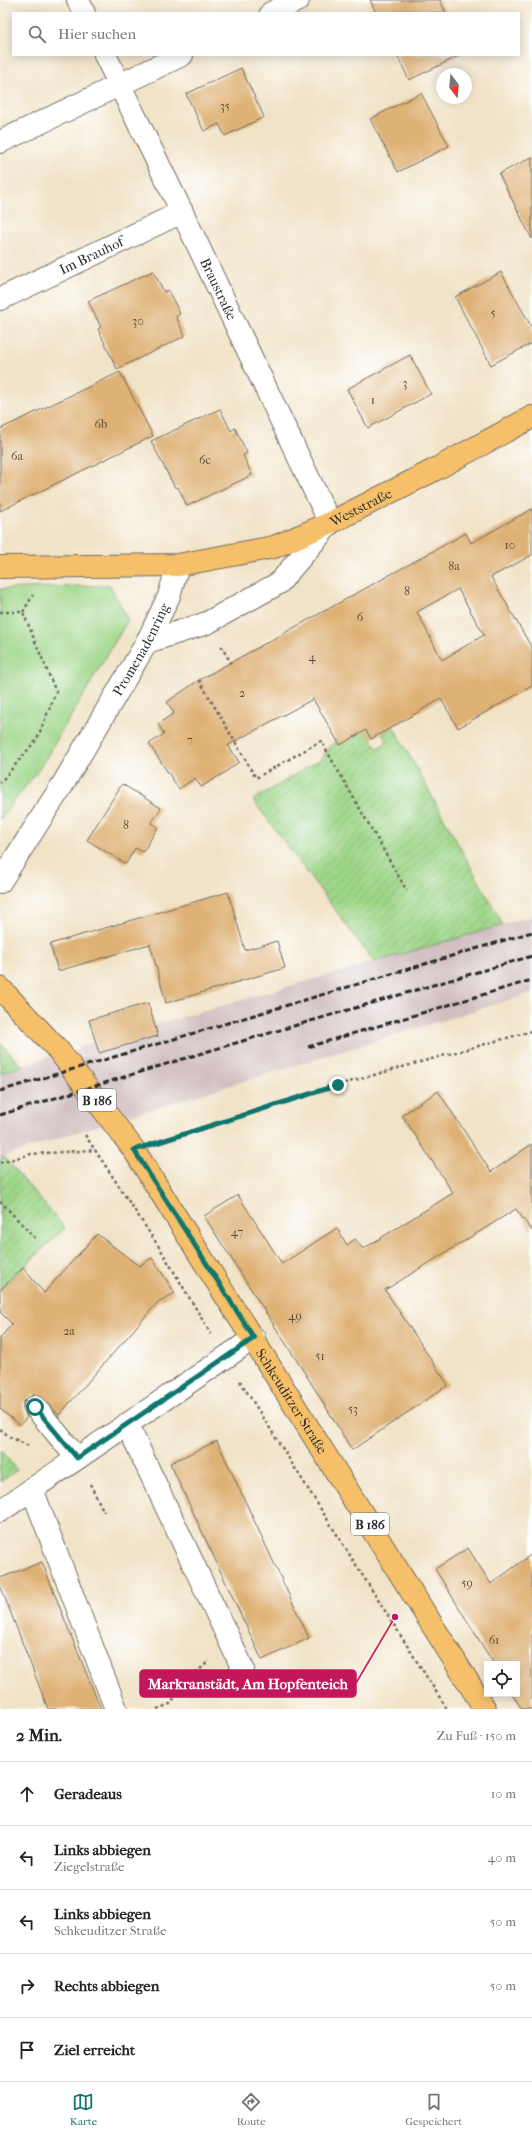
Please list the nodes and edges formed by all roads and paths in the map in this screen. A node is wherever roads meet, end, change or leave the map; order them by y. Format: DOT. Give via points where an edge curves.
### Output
graph roads {
  1 [pos="78,0"];
  2 [pos="298,0"];
  3 [pos="84,12"];
  4 [pos="272,12"];
  5 [pos="105,56"];
  6 [pos="180,56"];
  7 [pos="119,85"];
  8 [pos="0,142"];
  9 [pos="182,212"];
  10 [pos="0,299"];
  11 [pos="532,417"];
  12 [pos="330,523"];
  13 [pos="178,564"];
  14 [pos="0,567"];
  15 [pos="0,612"];
  16 [pos="147,642"];
  17 [pos="199,680"];
  18 [pos="0,782"];
  19 [pos="0,882"];
  20 [pos="407,891"];
  21 [pos="0,988"];
  22 [pos="532,1031"];
  23 [pos="134,1150"];
  24 [pos="0,1163"];
  25 [pos="0,1202"];
  26 [pos="35,1238"];
  27 [pos="254,1338"];
  28 [pos="35,1407"];
  29 [pos="127,1424"];
  30 [pos="0,1429"];
  31 [pos="77,1458"];
  32 [pos="57,1472"];
  33 [pos="32,1489"];
  34 [pos="0,1511"];
  35 [pos="230,1642"];
  36 [pos="243,1669"];
  37 [pos="116,1709"];
  38 [pos="157,1709"];
  39 [pos="485,1709"];
  1 -- 3 [label="street"];
  2 -- 4 [label="street"];
  5 -- 7 [label="street, Braustraße"];
  6 -- 7 [label="street"];
  7 -- 8 [label="street"];
  7 -- 9 [label="street, Braustraße"];
  9 -- 10 [label="street, Im Brauhof"];
  9 -- 12 [label="street, Braustraße"];
  11 -- 12 [label="main road, Weststraße"];
  12 -- 13 [label="main road, Weststraße" via="274,547"];
  12 -- 16 [label="street" via="279,583 207,623"];
  13 -- 14 [label="main road"];
  13 -- 16 [label="street, Promenadenring" via="169,596"];
  15 -- 18 [label="path" via="23,612 56,692 37,740"];
  16 -- 19 [label="street, Promenadenring" via="63,784"];
  17 -- 20 [label="path" via="256,778 321,741"];
  21 -- 23 [label="main road, Schkeuditzer Straße / B 186" via="59,1051"];
  22 -- 23 [label="path" via="338,1085"];
  23 -- 24 [label="path" via="69,1150 31,1154"];
  23 -- 27 [label="main road, Schkeuditzer Straße / B 186"];
  25 -- 26 [label="path"];
  27 -- 29 [label="street"];
  27 -- 39 [label="main road, Schkeuditzer Straße / B 186"];
  28 -- 31 [label="street"];
  29 -- 31 [label="street"];
  29 -- 35 [label="street"];
  30 -- 32 [label="path" via="10,1437 33,1447"];
  31 -- 32 [label="street"];
  32 -- 33 [label="street"];
  33 -- 34 [label="street"];
  33 -- 37 [label="street"];
  35 -- 36 [label="street"];
  35 -- 38 [label="path" via="187,1681 170,1704"];
}
